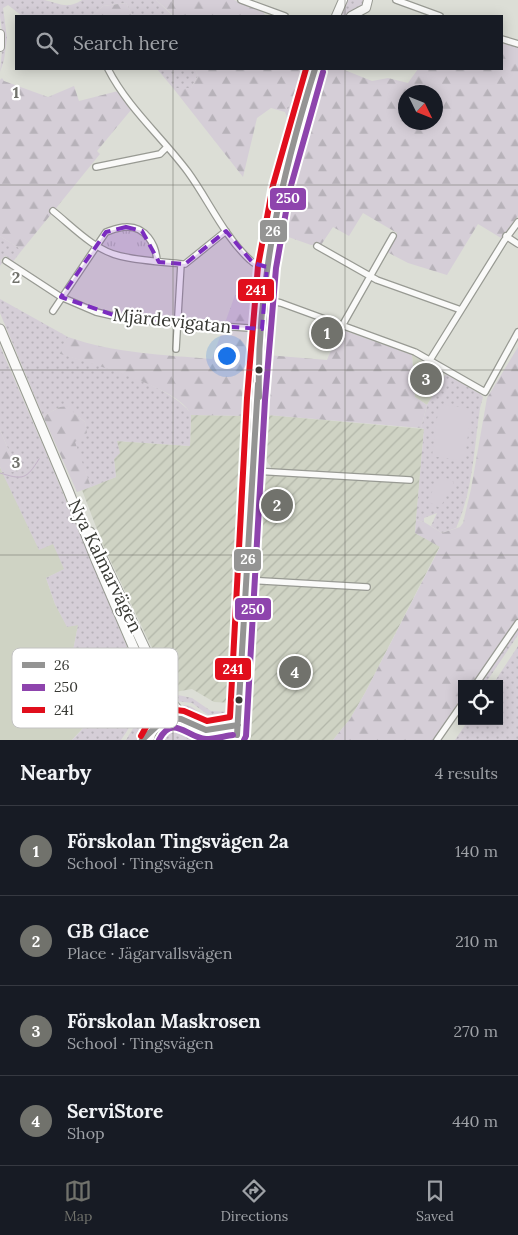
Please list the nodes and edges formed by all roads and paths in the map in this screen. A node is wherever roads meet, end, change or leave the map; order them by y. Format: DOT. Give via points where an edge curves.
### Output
graph roads {
  1 [pos="241,0"];
  2 [pos="343,0"];
  3 [pos="396,0"];
  4 [pos="370,1"];
  5 [pos="282,15"];
  6 [pos="336,15"];
  7 [pos="353,15"];
  8 [pos="437,15"];
  9 [pos="0,34"];
  10 [pos="503,39"];
  11 [pos="518,44"];
  12 [pos="0,47"];
  13 [pos="109,70"];
  14 [pos="316,70"];
  15 [pos="167,147"];
  16 [pos="96,168"];
  17 [pos="53,212"];
  18 [pos="518,222"];
  19 [pos="226,231"];
  20 [pos="393,236"];
  21 [pos="506,236"];
  22 [pos="518,244"];
  23 [pos="96,245"];
  24 [pos="317,246"];
  25 [pos="6,261"];
  26 [pos="157,261"];
  27 [pos="181,264"];
  28 [pos="267,267"];
  29 [pos="370,277"];
  30 [pos="61,297"];
  31 [pos="264,300"];
  32 [pos="461,310"];
  33 [pos="53,311"];
  34 [pos="177,324"];
  35 [pos="342,326"];
  36 [pos="0,328"];
  37 [pos="262,329"];
  38 [pos="518,332"];
  39 [pos="176,349"];
  40 [pos="430,360"];
  41 [pos="253,470"];
  42 [pos="410,480"];
  43 [pos="68,490"];
  44 [pos="246,580"];
  45 [pos="367,587"];
  46 [pos="518,623"];
  47 [pos="134,648"];
  48 [pos="145,648"];
  49 [pos="479,680"];
  50 [pos="178,710"];
  51 [pos="458,710"];
  52 [pos="178,720"];
  53 [pos="190,723"];
  54 [pos="238,725"];
  55 [pos="153,730"];
  56 [pos="237,738"];
  57 [pos="142,740"];
  58 [pos="149,740"];
  59 [pos="201,740"];
  60 [pos="214,740"];
  61 [pos="437,740"];
  1 -- 5 [label="street"];
  2 -- 6 [label="street"];
  3 -- 8 [label="street"];
  4 -- 7 [label="street"];
  9 -- 12 [label="street"];
  10 -- 11 [label="street"];
  13 -- 15 [label="street" via="133,107"];
  14 -- 28 [label="street" via="284,178"];
  15 -- 16 [label="street" via="160,154"];
  15 -- 19 [label="street"];
  17 -- 23 [label="street"];
  18 -- 21 [label="street"];
  19 -- 27 [label="street"];
  19 -- 28 [label="street" via="249,260"];
  20 -- 29 [label="street"];
  21 -- 22 [label="street"];
  21 -- 32 [label="street"];
  23 -- 26 [label="street" via="119,256"];
  23 -- 26 [label="street" via="106,232 126,227 142,231 152,242"];
  23 -- 30 [label="street"];
  24 -- 29 [label="street"];
  25 -- 30 [label="street, Mjärdevigatan"];
  26 -- 27 [label="street"];
  27 -- 34 [label="street"];
  28 -- 31 [label="street"];
  29 -- 32 [label="street"];
  29 -- 35 [label="street"];
  30 -- 33 [label="street"];
  30 -- 34 [label="street, Mjärdevigatan" via="96,312 128,320"];
  31 -- 35 [label="street"];
  31 -- 37 [label="street"];
  32 -- 40 [label="street"];
  34 -- 37 [label="street, Mjärdevigatan"];
  34 -- 39 [label="street"];
  35 -- 40 [label="street"];
  36 -- 43 [label="main road, Nya Kalmarvägen"];
  37 -- 41 [label="street"];
  38 -- 40 [label="street" via="484,392"];
  41 -- 42 [label="street"];
  41 -- 44 [label="street"];
  43 -- 47 [label="main road, Nya Kalmarvägen"];
  43 -- 48 [label="main road, Nya Kalmarvägen"];
  44 -- 45 [label="street"];
  44 -- 54 [label="street"];
  46 -- 49 [label="street"];
  50 -- 53 [label="main road, Nya Kalmarvägen"];
  51 -- 61 [label="street"];
  52 -- 53 [label="main road"];
  53 -- 54 [label="street" via="202,730"];
  53 -- 59 [label="main road, Nya Kalmarvägen"];
  54 -- 56 [label="street"];
  55 -- 57 [label="street"];
  55 -- 58 [label="main road"];
  56 -- 60 [label="street" via="224,735"];
}
